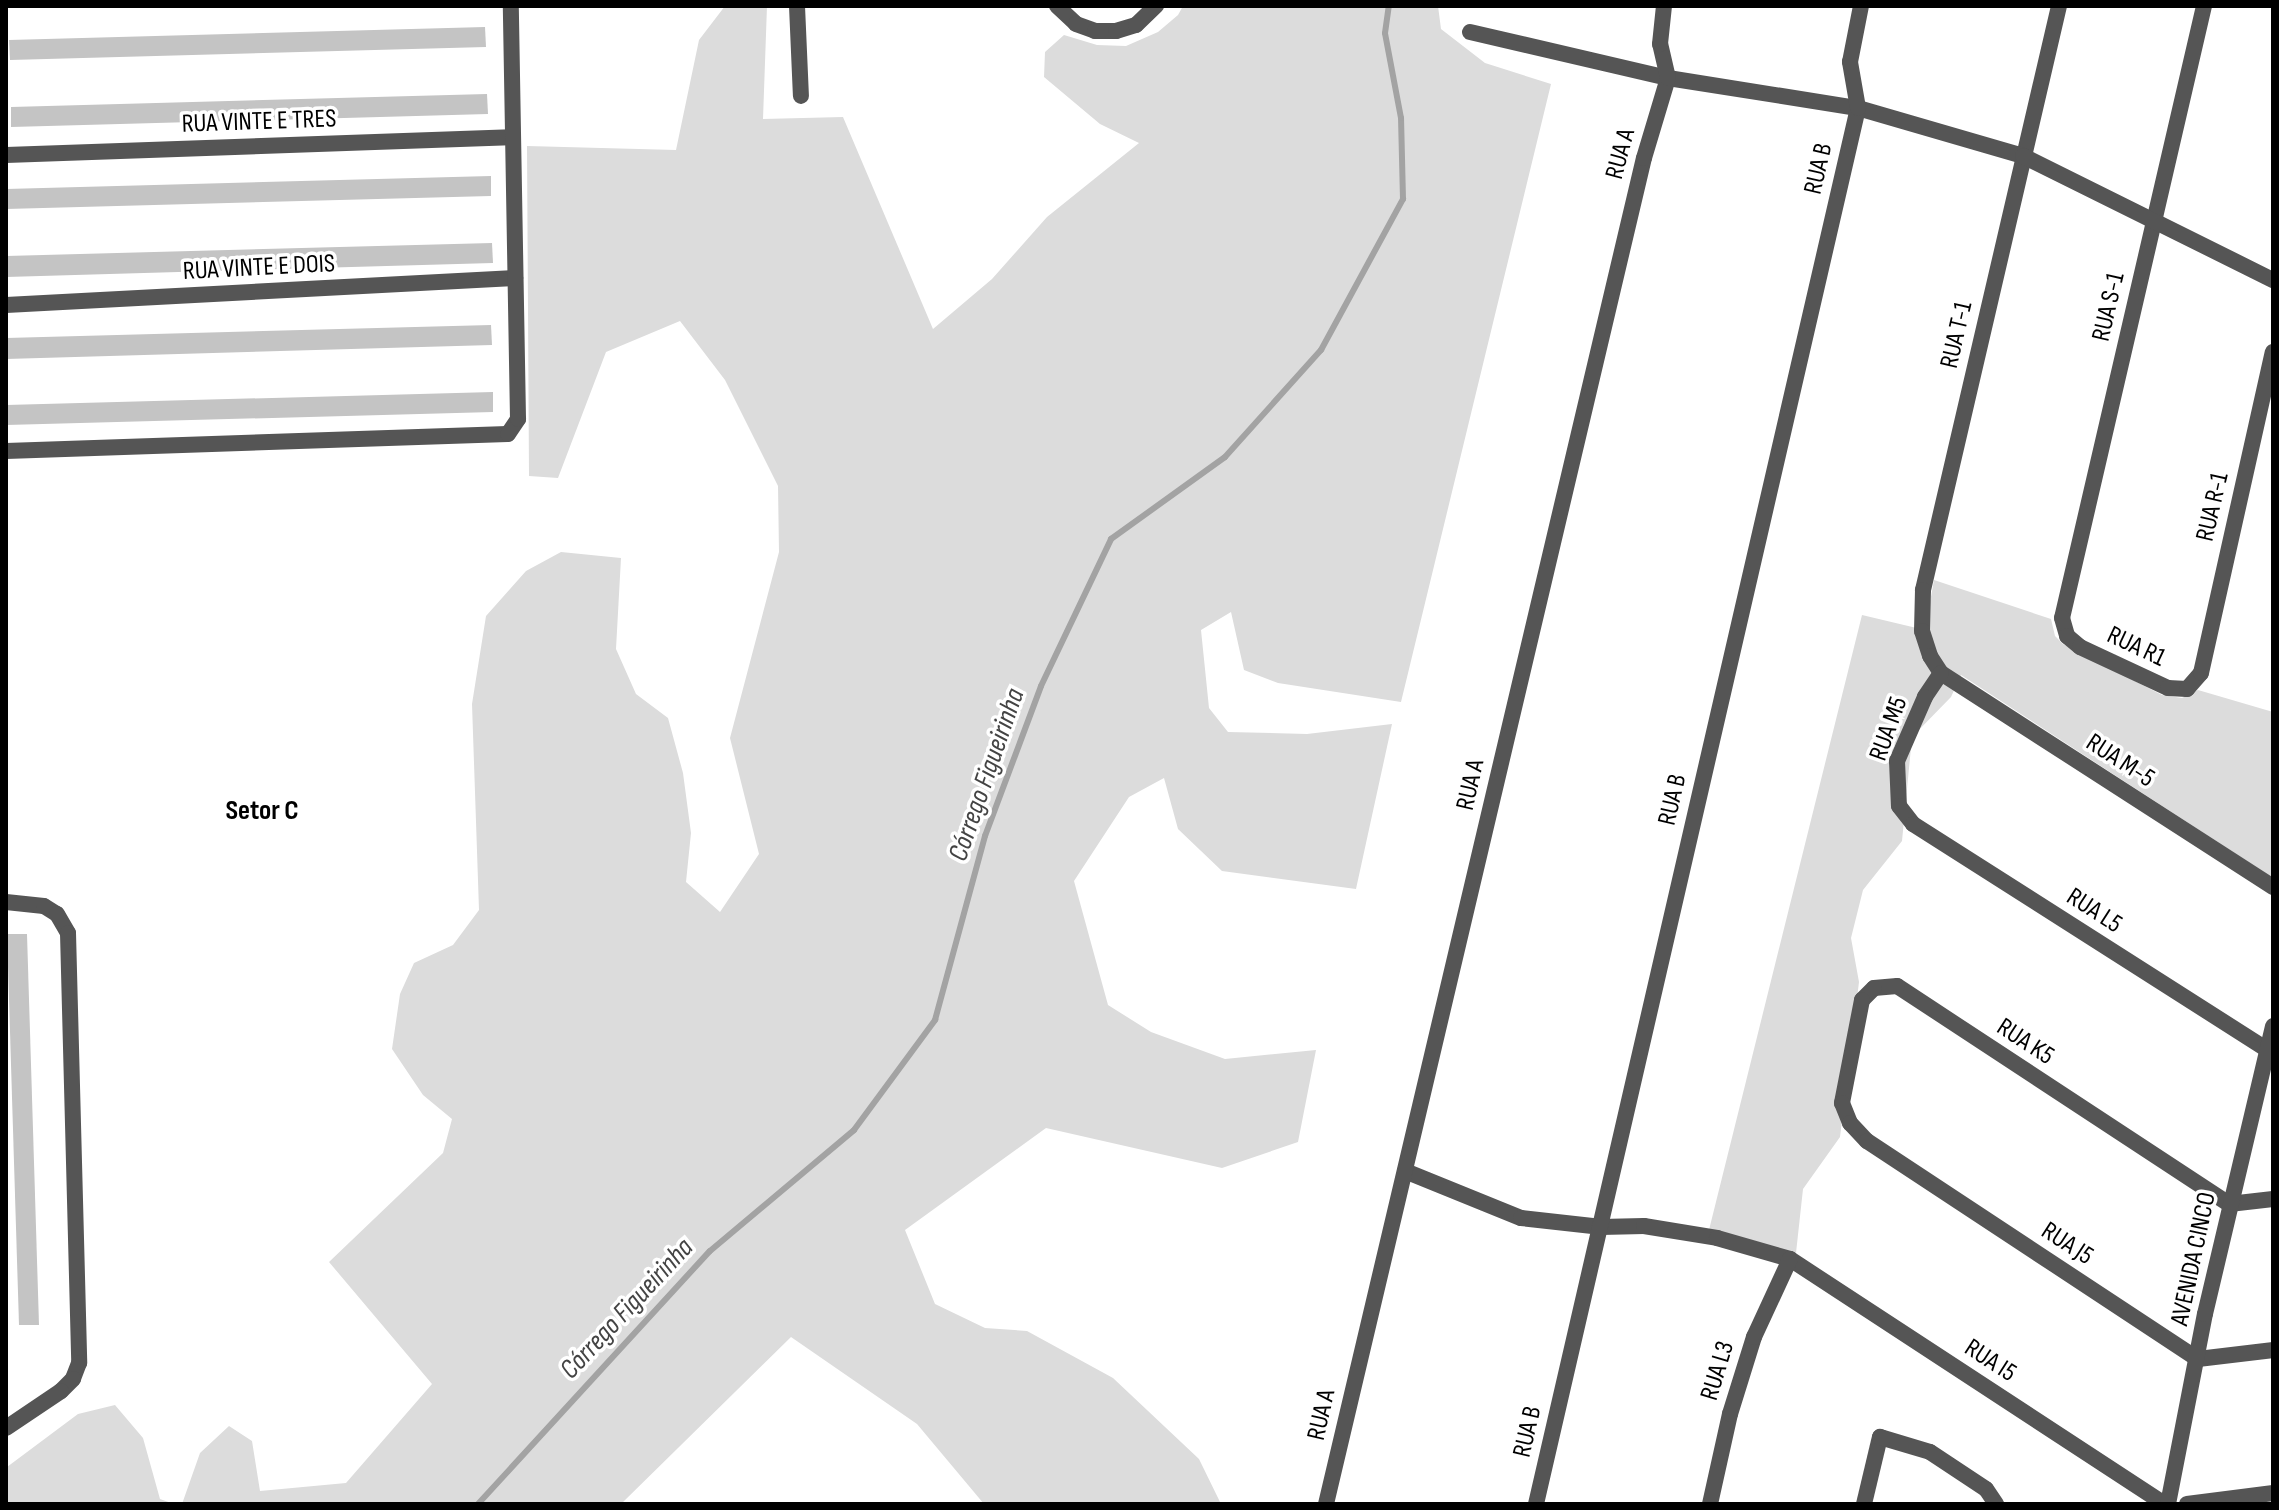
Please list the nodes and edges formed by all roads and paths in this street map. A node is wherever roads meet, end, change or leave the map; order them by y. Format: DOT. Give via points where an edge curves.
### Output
graph roads {
  1 [pos="511,6"];
  2 [pos="797,6"];
  3 [pos="1057,6"];
  4 [pos="1156,6"];
  5 [pos="1664,6"];
  6 [pos="1861,6"];
  7 [pos="2059,6"];
  8 [pos="2204,6"];
  9 [pos="1470,32"];
  10 [pos="1668,78"];
  11 [pos="801,96"];
  12 [pos="1858,108"];
  13 [pos="513,137"];
  14 [pos="6,155"];
  15 [pos="2023,156"];
  16 [pos="2153,221"];
  17 [pos="515,278"];
  18 [pos="2273,280"];
  19 [pos="6,305"];
  20 [pos="2273,352"];
  21 [pos="6,451"];
  22 [pos="2062,618"];
  23 [pos="1941,673"];
  24 [pos="2201,673"];
  25 [pos="1899,806"];
  26 [pos="2273,887"];
  27 [pos="6,902"];
  28 [pos="2273,1026"];
  29 [pos="2270,1050"];
  30 [pos="1850,1123"];
  31 [pos="1405,1171"];
  32 [pos="2273,1199"];
  33 [pos="2229,1204"];
  34 [pos="1601,1227"];
  35 [pos="1790,1259"];
  36 [pos="2273,1350"];
  37 [pos="2198,1359"];
  38 [pos="6,1428"];
  39 [pos="2273,1493"];
  40 [pos="1326,1504"];
  41 [pos="1536,1504"];
  42 [pos="1710,1504"];
  43 [pos="1864,1504"];
  44 [pos="1996,1504"];
  45 [pos="2166,1504"];
  46 [pos="2187,1504"];
  1 -- 13 [label="street"];
  2 -- 11 [label="street"];
  3 -- 4 [label="street" via="1076,24 1095,31 1136,25"];
  5 -- 10 [label="street" via="1660,44"];
  6 -- 12 [label="street, RUA B" via="1850,62"];
  7 -- 15 [label="street, RUA T-1"];
  8 -- 16 [label="street, RUA S-1"];
  9 -- 10 [label="street"];
  10 -- 12 [label="street"];
  10 -- 31 [label="street, RUA A" via="1644,158"];
  12 -- 15 [label="street"];
  12 -- 34 [label="street, RUA B"];
  13 -- 14 [label="street, RUA VINTE E TRES"];
  13 -- 17 [label="street"];
  15 -- 16 [label="street"];
  15 -- 23 [label="street, RUA T-1" via="1923,590 1922,631"];
  16 -- 18 [label="street"];
  16 -- 22 [label="street, RUA S-1"];
  17 -- 19 [label="street, RUA VINTE E DOIS"];
  17 -- 21 [label="street" via="518,419 508,434"];
  20 -- 24 [label="street, RUA R-1"];
  22 -- 24 [label="street, RUA R1" via="2067,636 2080,647 2168,688 2187,689"];
  23 -- 25 [label="street, RUA M5" via="1897,761"];
  23 -- 26 [label="street, RUA M-5"];
  25 -- 29 [label="street, RUA L5" via="1913,824"];
  27 -- 38 [label="street" via="44,906 57,914 68,933 79,1363 61,1391"];
  28 -- 29 [label="street, AVENIDA CINCO"];
  29 -- 33 [label="street, AVENIDA CINCO"];
  30 -- 33 [label="street, RUA K5" via="1842,1103 1862,1000 1874,988 1897,986"];
  30 -- 37 [label="street, RUA J5" via="1867,1141"];
  31 -- 34 [label="street, RUA I5" via="1521,1218"];
  31 -- 40 [label="street, RUA A"];
  32 -- 33 [label="street"];
  33 -- 37 [label="street, AVENIDA CINCO"];
  34 -- 35 [label="street, RUA I5" via="1644,1226 1717,1238"];
  34 -- 41 [label="street, RUA B"];
  35 -- 42 [label="street, RUA L3" via="1754,1337"];
  35 -- 45 [label="street, RUA I5"];
  36 -- 37 [label="street"];
  37 -- 45 [label="street, AVENIDA CINCO"];
  39 -- 46 [label="street"];
  43 -- 44 [label="street" via="1880,1437 1930,1452 1986,1489"];
}
